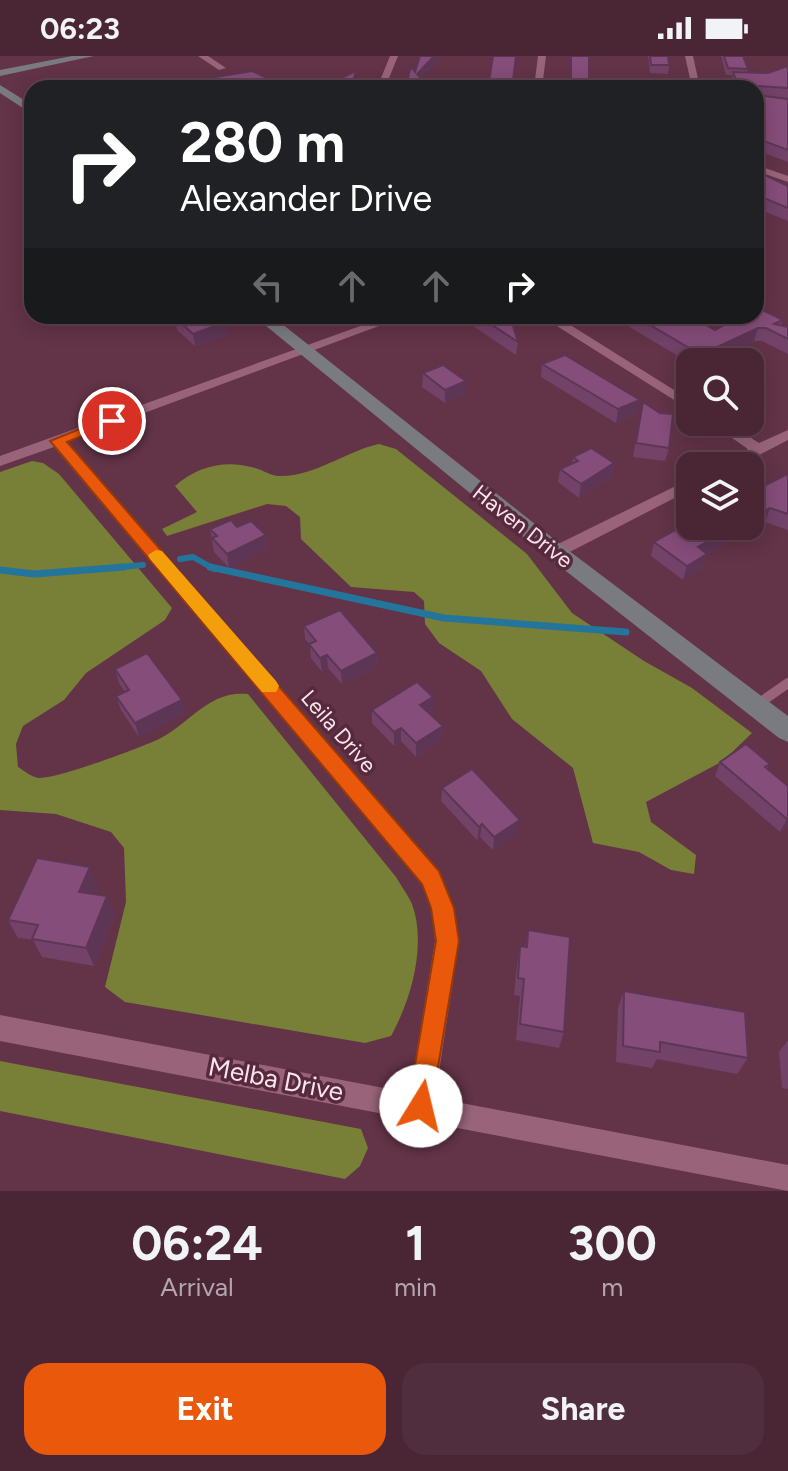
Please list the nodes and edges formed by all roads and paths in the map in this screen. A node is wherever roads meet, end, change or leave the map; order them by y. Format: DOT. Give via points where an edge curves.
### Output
graph roads {
  1 [pos="89,56"];
  2 [pos="202,56"];
  3 [pos="394,56"];
  4 [pos="542,56"];
  5 [pos="689,56"];
  6 [pos="222,68"];
  7 [pos="0,73"];
  8 [pos="384,80"];
  9 [pos="539,80"];
  10 [pos="694,80"];
  11 [pos="0,88"];
  12 [pos="24,104"];
  13 [pos="764,171"];
  14 [pos="788,179"];
  15 [pos="271,324"];
  16 [pos="378,324"];
  17 [pos="560,324"];
  18 [pos="303,351"];
  19 [pos="676,397"];
  20 [pos="788,434"];
  21 [pos="738,436"];
  22 [pos="57,441"];
  23 [pos="759,449"];
  24 [pos="753,452"];
  25 [pos="0,461"];
  26 [pos="676,491"];
  27 [pos="556,552"];
  28 [pos="788,683"];
  29 [pos="755,706"];
  30 [pos="788,731"];
  31 [pos="0,1028"];
  32 [pos="421,1106"];
  33 [pos="788,1179"];
  1 -- 7 [label="street"];
  2 -- 6 [label="street"];
  3 -- 8 [label="street"];
  4 -- 9 [label="street"];
  5 -- 10 [label="street"];
  11 -- 12 [label="street"];
  13 -- 14 [label="street"];
  15 -- 18 [label="street, Haven Drive"];
  16 -- 18 [label="street"];
  17 -- 19 [label="street"];
  18 -- 22 [label="street"];
  18 -- 27 [label="street, Haven Drive"];
  20 -- 23 [label="street"];
  21 -- 23 [label="street"];
  22 -- 25 [label="street"];
  22 -- 32 [label="street, Leila Drive" via="431,878 443,908 447,941"];
  23 -- 24 [label="street"];
  26 -- 27 [label="street"];
  27 -- 29 [label="street, Haven Drive"];
  28 -- 29 [label="lane"];
  29 -- 30 [label="street, Haven Drive"];
  31 -- 32 [label="street, Melba Drive"];
  32 -- 33 [label="street, Melba Drive"];
}
